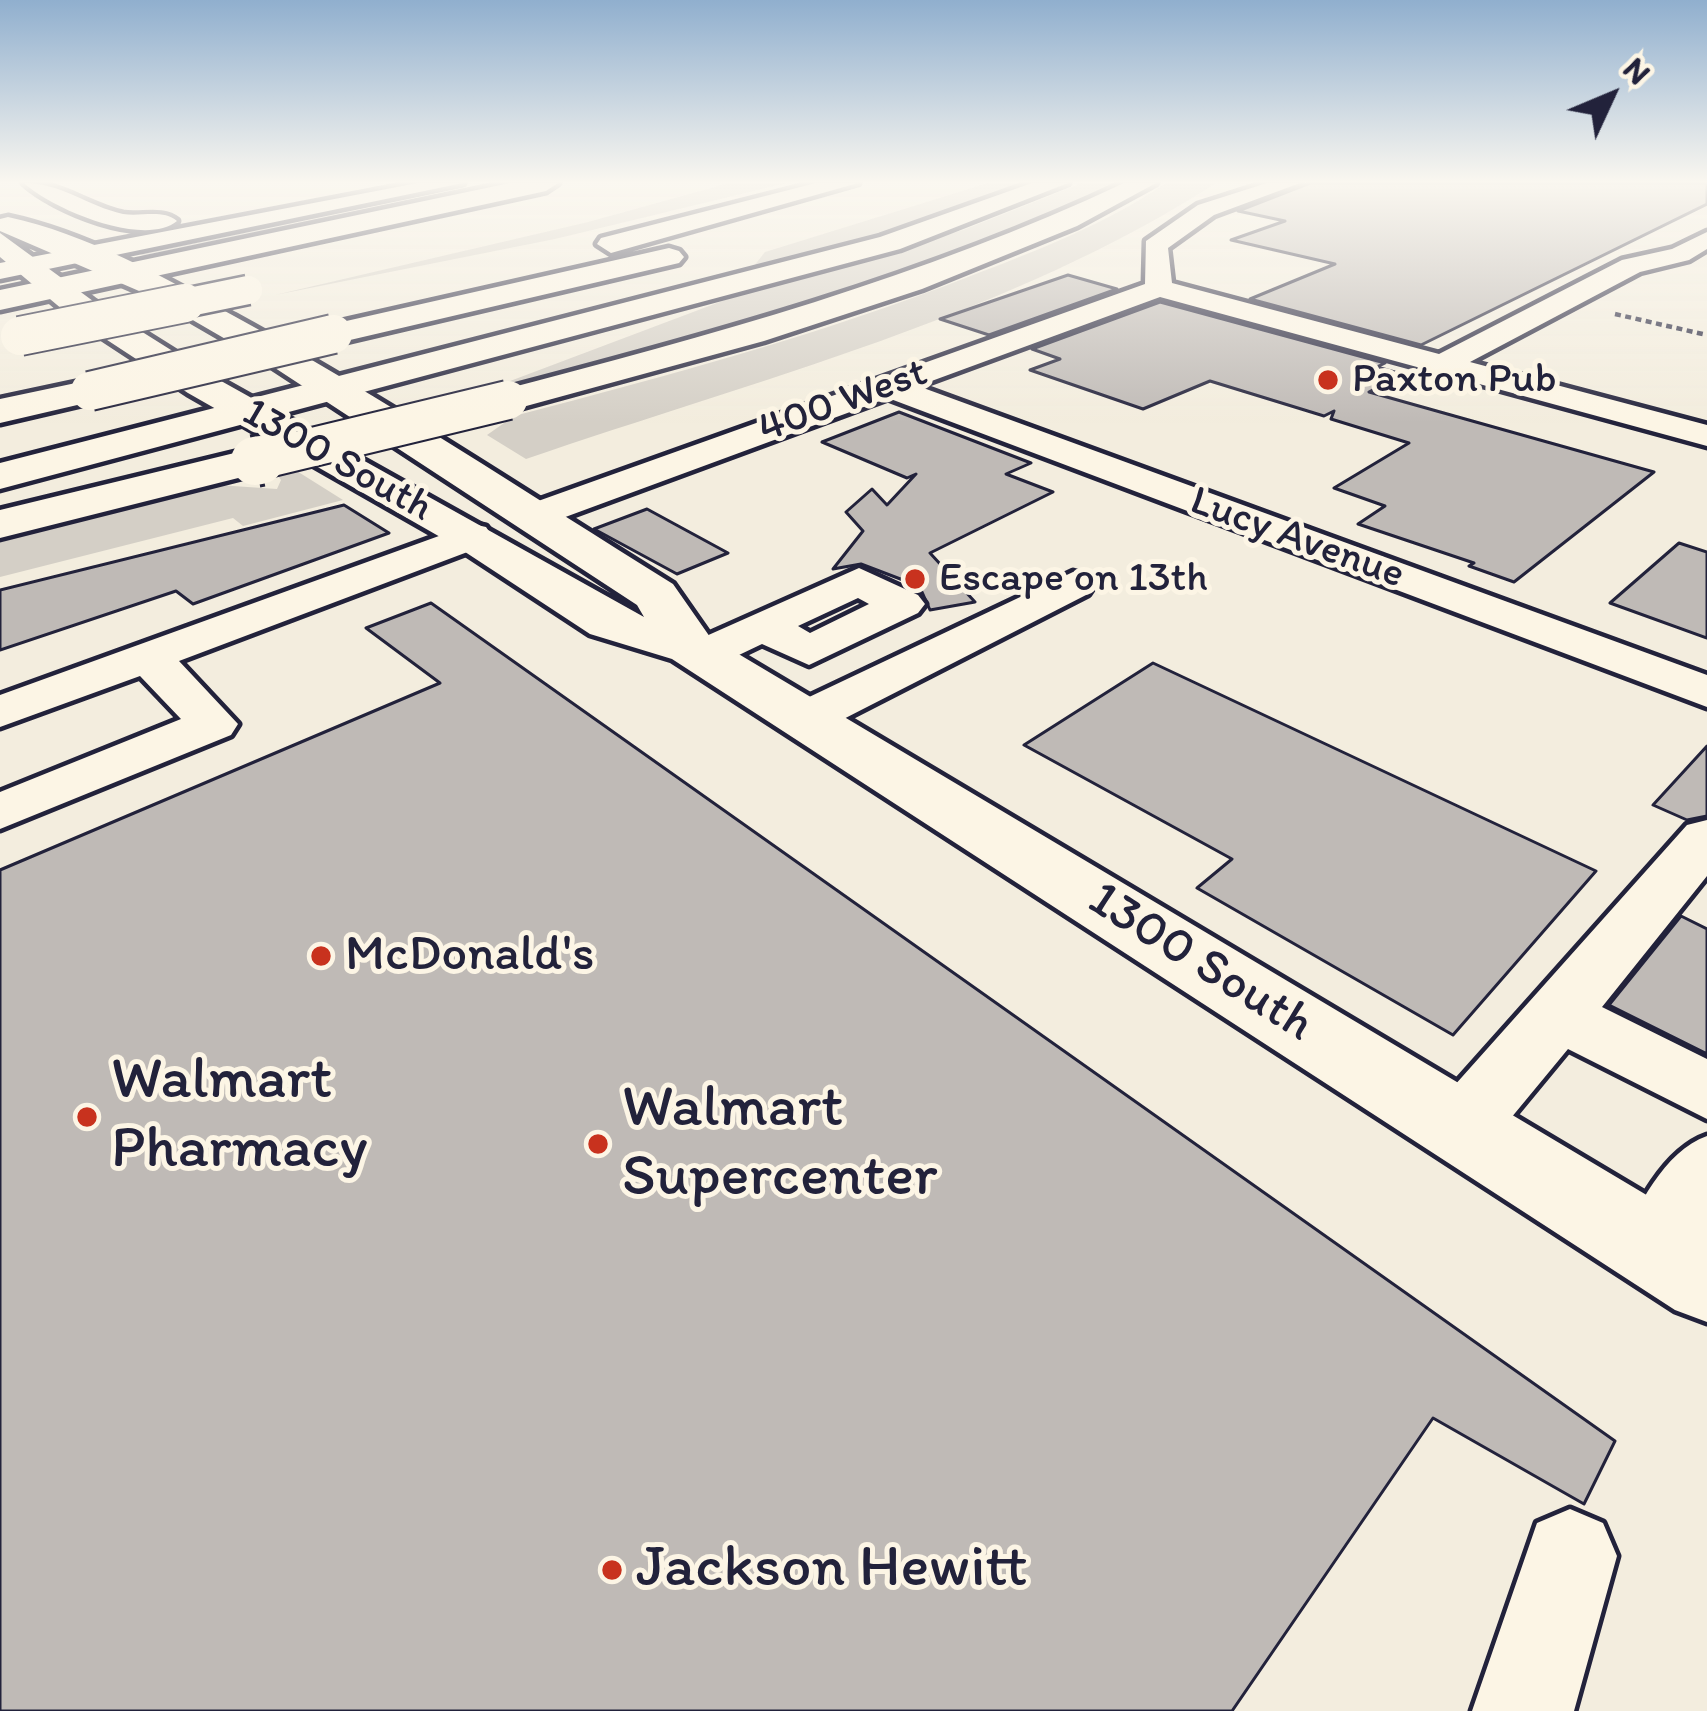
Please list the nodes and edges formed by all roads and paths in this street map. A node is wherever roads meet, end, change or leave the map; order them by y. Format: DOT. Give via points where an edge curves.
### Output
graph roads {
  1 [pos="45,263"];
  2 [pos="104,263"];
  3 [pos="180,263"];
  4 [pos="528,263"];
  5 [pos="633,263"];
  6 [pos="816,263"];
  7 [pos="964,263"];
  8 [pos="1157,263"];
  9 [pos="1645,263"];
  10 [pos="13,269"];
  11 [pos="129,274"];
  12 [pos="260,287"];
  13 [pos="1160,288"];
  14 [pos="56,289"];
  15 [pos="0,300"];
  16 [pos="1600,310"];
  17 [pos="1707,335"];
  18 [pos="10,338"];
  19 [pos="1442,364"];
  20 [pos="0,378"];
  21 [pos="887,386"];
  22 [pos="331,392"];
  23 [pos="0,411"];
  24 [pos="250,412"];
  25 [pos="1707,436"];
  26 [pos="0,476"];
  27 [pos="527,518"];
  28 [pos="0,524"];
  29 [pos="472,536"];
  30 [pos="1073,585"];
  31 [pos="180,611"];
  32 [pos="764,626"];
  33 [pos="689,640"];
  34 [pos="148,657"];
  35 [pos="0,675"];
  36 [pos="1707,692"];
  37 [pos="0,712"];
  38 [pos="806,718"];
  39 [pos="0,812"];
  40 [pos="1707,838"];
  41 [pos="1559,1015"];
  42 [pos="1707,1091"];
  43 [pos="1462,1126"];
  44 [pos="1707,1167"];
  45 [pos="1682,1264"];
  46 [pos="1570,1556"];
  47 [pos="1523,1711"];
  1 -- 10 [label="street"];
  2 -- 11 [label="main road, 1300 South"];
  3 -- 11 [label="main road"];
  4 -- 20 [label="main road"];
  5 -- 23 [label="main road, bridge"];
  6 -- 22 [label="main road"];
  7 -- 28 [label="main road, bridge" via="778,328"];
  8 -- 13 [label="street"];
  9 -- 19 [label="street"];
  10 -- 14 [label="main road, 1300 South"];
  11 -- 14 [label="main road"];
  11 -- 22 [label="main road, 1300 South" via="285,358"];
  12 -- 18 [label="main road, bridge"];
  13 -- 19 [label="street"];
  13 -- 21 [label="street, 400 West"];
  14 -- 15 [label="main road"];
  14 -- 24 [label="main road, 1300 South"];
  16 -- 17 [label="path"];
  19 -- 25 [label="street"];
  21 -- 27 [label="street, 400 West"];
  21 -- 36 [label="street, Lucy Avenue"];
  22 -- 24 [label="main road"];
  22 -- 27 [label="main road, 1300 South"];
  24 -- 26 [label="main road"];
  24 -- 29 [label="main road, 1300 South"];
  27 -- 33 [label="main road, 1300 South" via="655,595"];
  29 -- 33 [label="main road, 1300 South" via="608,623"];
  29 -- 34 [label="street"];
  30 -- 38 [label="street"];
  31 -- 35 [label="street"];
  32 -- 33 [label="street"];
  33 -- 38 [label="main road, 1300 South"];
  34 -- 37 [label="street"];
  34 -- 39 [label="street" via="213,724"];
  38 -- 43 [label="main road, 1300 South"];
  40 -- 41 [label="street"];
  41 -- 42 [label="street"];
  41 -- 43 [label="street"];
  43 -- 45 [label="main road, 1300 South"];
  44 -- 45 [label="street"];
  46 -- 47 [label="street"];
}
